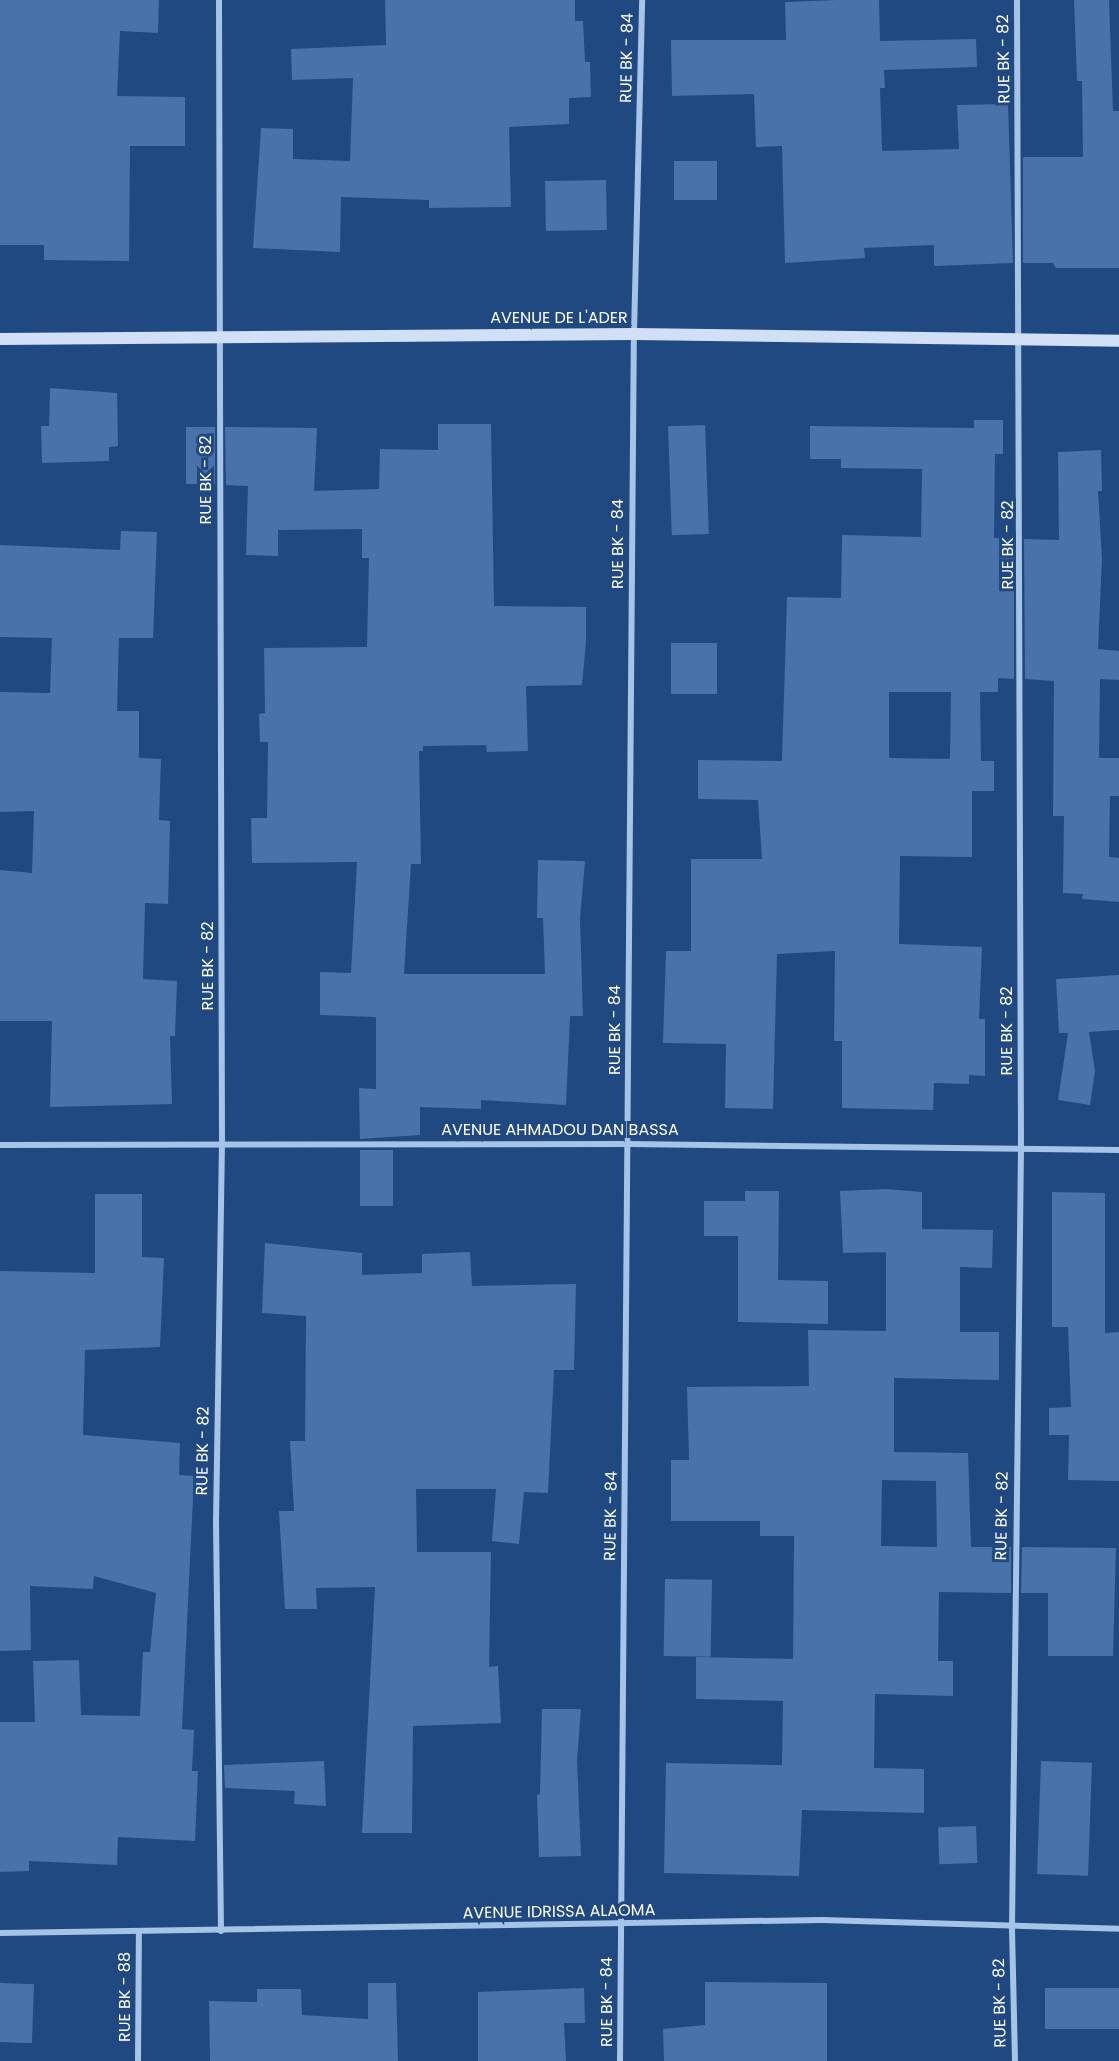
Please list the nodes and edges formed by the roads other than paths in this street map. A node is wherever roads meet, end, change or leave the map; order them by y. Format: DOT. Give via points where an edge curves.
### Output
graph roads {
  1 [pos="219,0"];
  2 [pos="642,0"];
  3 [pos="1017,0"];
  4 [pos="634,334"];
  5 [pos="218,335"];
  6 [pos="0,339"];
  7 [pos="1021,339"];
  8 [pos="1119,341"];
  9 [pos="222,1142"];
  10 [pos="628,1144"];
  11 [pos="0,1145"];
  12 [pos="1021,1149"];
  13 [pos="1119,1150"];
  14 [pos="620,1924"];
  15 [pos="1012,1928"];
  16 [pos="1119,1929"];
  17 [pos="221,1931"];
  18 [pos="138,1932"];
  19 [pos="0,1933"];
  20 [pos="138,2061"];
  21 [pos="620,2061"];
  22 [pos="1015,2061"];
  1 -- 5 [label="street, RUE BK - 82"];
  2 -- 4 [label="street, RUE BK - 84"];
  3 -- 7 [label="street, RUE BK - 82"];
  4 -- 5 [label="main road, AVENUE DE L'ADER"];
  4 -- 7 [label="main road, AVENUE DE L'ADER"];
  4 -- 10 [label="street, RUE BK - 84"];
  5 -- 6 [label="main road, AVENUE DE L'ADER"];
  5 -- 9 [label="street, RUE BK - 82"];
  7 -- 8 [label="main road, AVENUE DE L'ADER"];
  7 -- 12 [label="street, RUE BK - 82"];
  9 -- 10 [label="street, AVENUE AHMADOU DAN BASSA"];
  9 -- 11 [label="street, AVENUE AHMADOU DAN BASSA"];
  9 -- 17 [label="street, RUE BK - 82" via="216,1521"];
  10 -- 12 [label="street, AVENUE AHMADOU DAN BASSA"];
  10 -- 14 [label="street, RUE BK - 84"];
  12 -- 13 [label="street, AVENUE AHMADOU DAN BASSA"];
  12 -- 15 [label="street, RUE BK - 82"];
  14 -- 15 [label="street, AVENUE IDRISSA ALAOMA" via="822,1920"];
  14 -- 17 [label="street, AVENUE IDRISSA ALAOMA"];
  14 -- 21 [label="street, RUE BK - 84"];
  15 -- 16 [label="street, AVENUE IDRISSA ALAOMA"];
  15 -- 22 [label="street, RUE BK - 82"];
  17 -- 18 [label="street, AVENUE IDRISSA ALAOMA"];
  18 -- 19 [label="street, AVENUE IDRISSA ALAOMA"];
  18 -- 20 [label="street, RUE BK - 88"];
}
